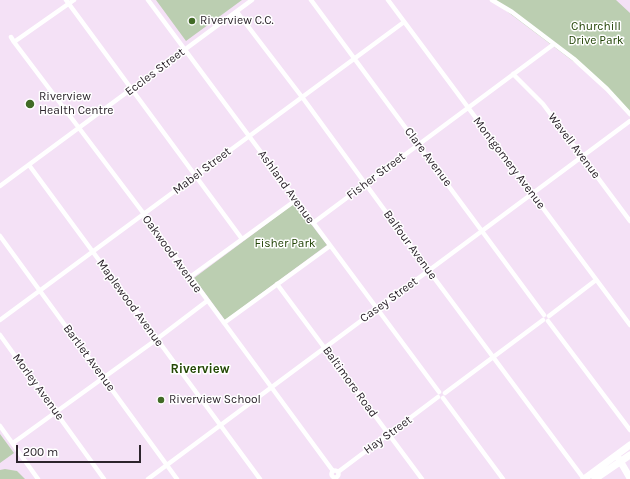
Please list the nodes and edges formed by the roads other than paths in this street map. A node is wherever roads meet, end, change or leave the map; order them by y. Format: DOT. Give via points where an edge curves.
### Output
graph roads {
  1 [pos="74,0"];
  2 [pos="148,0"];
  3 [pos="252,0"];
  4 [pos="311,0"];
  5 [pos="388,0"];
  6 [pos="492,0"];
  7 [pos="67,2"];
  8 [pos="237,12"];
  9 [pos="404,22"];
  10 [pos="554,44"];
  11 [pos="185,50"];
  12 [pos="354,59"];
  13 [pos="513,74"];
  14 [pos="132,89"];
  15 [pos="302,97"];
  16 [pos="468,107"];
  17 [pos="630,114"];
  18 [pos="630,121"];
  19 [pos="78,128"];
  20 [pos="249,136"];
  21 [pos="418,144"];
  22 [pos="582,157"];
  23 [pos="29,165"];
  24 [pos="196,176"];
  25 [pos="366,184"];
  26 [pos="0,186"];
  27 [pos="532,194"];
  28 [pos="296,200"];
  29 [pos="144,214"];
  30 [pos="630,221"];
  31 [pos="313,223"];
  32 [pos="482,231"];
  33 [pos="0,236"];
  34 [pos="242,239"];
  35 [pos="330,246"];
  36 [pos="92,252"];
  37 [pos="429,271"];
  38 [pos="190,277"];
  39 [pos="596,280"];
  40 [pos="277,284"];
  41 [pos="40,290"];
  42 [pos="207,301"];
  43 [pos="377,309"];
  44 [pos="546,318"];
  45 [pos="0,320"];
  46 [pos="224,323"];
  47 [pos="630,325"];
  48 [pos="0,335"];
  49 [pos="157,339"];
  50 [pos="325,347"];
  51 [pos="492,358"];
  52 [pos="103,377"];
  53 [pos="271,388"];
  54 [pos="441,395"];
  55 [pos="56,411"];
  56 [pos="0,426"];
  57 [pos="220,426"];
  58 [pos="630,430"];
  59 [pos="388,434"];
  60 [pos="13,443"];
  61 [pos="630,445"];
  62 [pos="630,455"];
  63 [pos="614,457"];
  64 [pos="619,463"];
  65 [pos="167,465"];
  66 [pos="334,476"];
  67 [pos="630,477"];
  68 [pos="38,479"];
  69 [pos="104,479"];
  70 [pos="148,479"];
  71 [pos="177,479"];
  72 [pos="260,479"];
  73 [pos="422,479"];
  74 [pos="503,479"];
  75 [pos="584,479"];
  76 [pos="595,479"];
  77 [pos="626,479"];
  1 -- 7 [label="street"];
  2 -- 11 [label="street, Ashland Avenue"];
  3 -- 8 [label="street, Eccles Street"];
  4 -- 12 [label="street, Clare Avenue"];
  5 -- 9 [label="street, Montgomery Avenue"];
  6 -- 10 [label="street"];
  7 -- 14 [label="street"];
  7 -- 19 [label="street, Oakwood Avenue" via="13,40"];
  8 -- 11 [label="street, Eccles Street"];
  8 -- 15 [label="street, Balfour Avenue"];
  9 -- 12 [label="street, Mabel Street"];
  9 -- 16 [label="street, Montgomery Avenue"];
  10 -- 13 [label="street, Fisher Street"];
  10 -- 17 [label="street" via="590,74"];
  11 -- 14 [label="street, Eccles Street"];
  11 -- 20 [label="street, Ashland Avenue"];
  12 -- 15 [label="street, Mabel Street"];
  12 -- 21 [label="street, Clare Avenue"];
  13 -- 16 [label="street, Fisher Street"];
  13 -- 22 [label="street, Wavell Avenue" via="542,104"];
  14 -- 19 [label="street, Eccles Street"];
  14 -- 24 [label="street"];
  15 -- 20 [label="street, Mabel Street"];
  15 -- 25 [label="street, Balfour Avenue"];
  16 -- 21 [label="street, Fisher Street"];
  16 -- 27 [label="street, Montgomery Avenue"];
  18 -- 22 [label="street, Casey Street"];
  19 -- 23 [label="street, Eccles Street"];
  19 -- 29 [label="street, Oakwood Avenue"];
  20 -- 24 [label="street, Mabel Street"];
  20 -- 28 [label="street, Ashland Avenue"];
  21 -- 25 [label="street, Fisher Street"];
  21 -- 32 [label="street, Clare Avenue"];
  22 -- 27 [label="street, Casey Street"];
  22 -- 30 [label="street, Wavell Avenue"];
  23 -- 26 [label="street, Eccles Street"];
  23 -- 36 [label="street, Maplewood Avenue"];
  24 -- 29 [label="street, Mabel Street"];
  24 -- 34 [label="street"];
  25 -- 31 [label="street, Fisher Street"];
  25 -- 37 [label="street, Balfour Avenue"];
  27 -- 32 [label="street, Casey Street"];
  27 -- 39 [label="street, Montgomery Avenue"];
  28 -- 31 [label="street, Ashland Avenue"];
  28 -- 34 [label="street"];
  29 -- 36 [label="street, Mabel Street"];
  29 -- 38 [label="street, Oakwood Avenue"];
  31 -- 35 [label="street, Ashland Avenue"];
  32 -- 37 [label="street, Casey Street"];
  32 -- 44 [label="street, Clare Avenue"];
  33 -- 41 [label="street, Bartlet Avenue"];
  34 -- 38 [label="street"];
  35 -- 40 [label="street"];
  35 -- 43 [label="street, Ashland Avenue"];
  36 -- 41 [label="street, Mabel Street"];
  36 -- 49 [label="street, Maplewood Avenue"];
  37 -- 43 [label="street, Casey Street"];
  37 -- 51 [label="street, Balfour Avenue"];
  38 -- 42 [label="street, Oakwood Avenue"];
  39 -- 44 [label="street, Hay Street"];
  39 -- 47 [label="street, Montgomery Avenue"];
  40 -- 46 [label="street"];
  40 -- 50 [label="street, Baltimore Road"];
  41 -- 45 [label="street, Mabel Street"];
  41 -- 52 [label="street, Bartlet Avenue"];
  42 -- 46 [label="street, Oakwood Avenue"];
  42 -- 49 [label="street"];
  43 -- 50 [label="street, Casey Street"];
  43 -- 54 [label="street, Ashland Avenue"];
  44 -- 51 [label="street, Hay Street"];
  44 -- 58 [label="street, Clare Avenue"];
  46 -- 53 [label="street, Oakwood Avenue"];
  48 -- 55 [label="street, Morley Avenue"];
  49 -- 52 [label="street"];
  49 -- 57 [label="street, Maplewood Avenue"];
  50 -- 53 [label="street, Casey Street"];
  50 -- 59 [label="street, Baltimore Road"];
  51 -- 54 [label="street, Hay Street"];
  51 -- 75 [label="street, Balfour Avenue"];
  52 -- 55 [label="street"];
  52 -- 65 [label="street, Bartlet Avenue"];
  53 -- 57 [label="street, Casey Street"];
  53 -- 66 [label="street, Oakwood Avenue"];
  54 -- 59 [label="street, Hay Street"];
  54 -- 74 [label="street, Ashland Avenue"];
  55 -- 60 [label="street"];
  55 -- 69 [label="street, Morley Avenue"];
  56 -- 60 [label="street"];
  57 -- 65 [label="street, Casey Street"];
  57 -- 72 [label="street, Maplewood Avenue"];
  59 -- 66 [label="street, Hay Street"];
  59 -- 73 [label="street, Baltimore Road"];
  60 -- 68 [label="street"];
  61 -- 63 [label="main road"];
  62 -- 64 [label="main road"];
  63 -- 64 [label="main road"];
  63 -- 75 [label="main road"];
  64 -- 67 [label="main road"];
  64 -- 76 [label="main road"];
  64 -- 77 [label="main road"];
  65 -- 70 [label="street, Casey Street"];
  65 -- 71 [label="street, Bartlet Avenue"];
}
